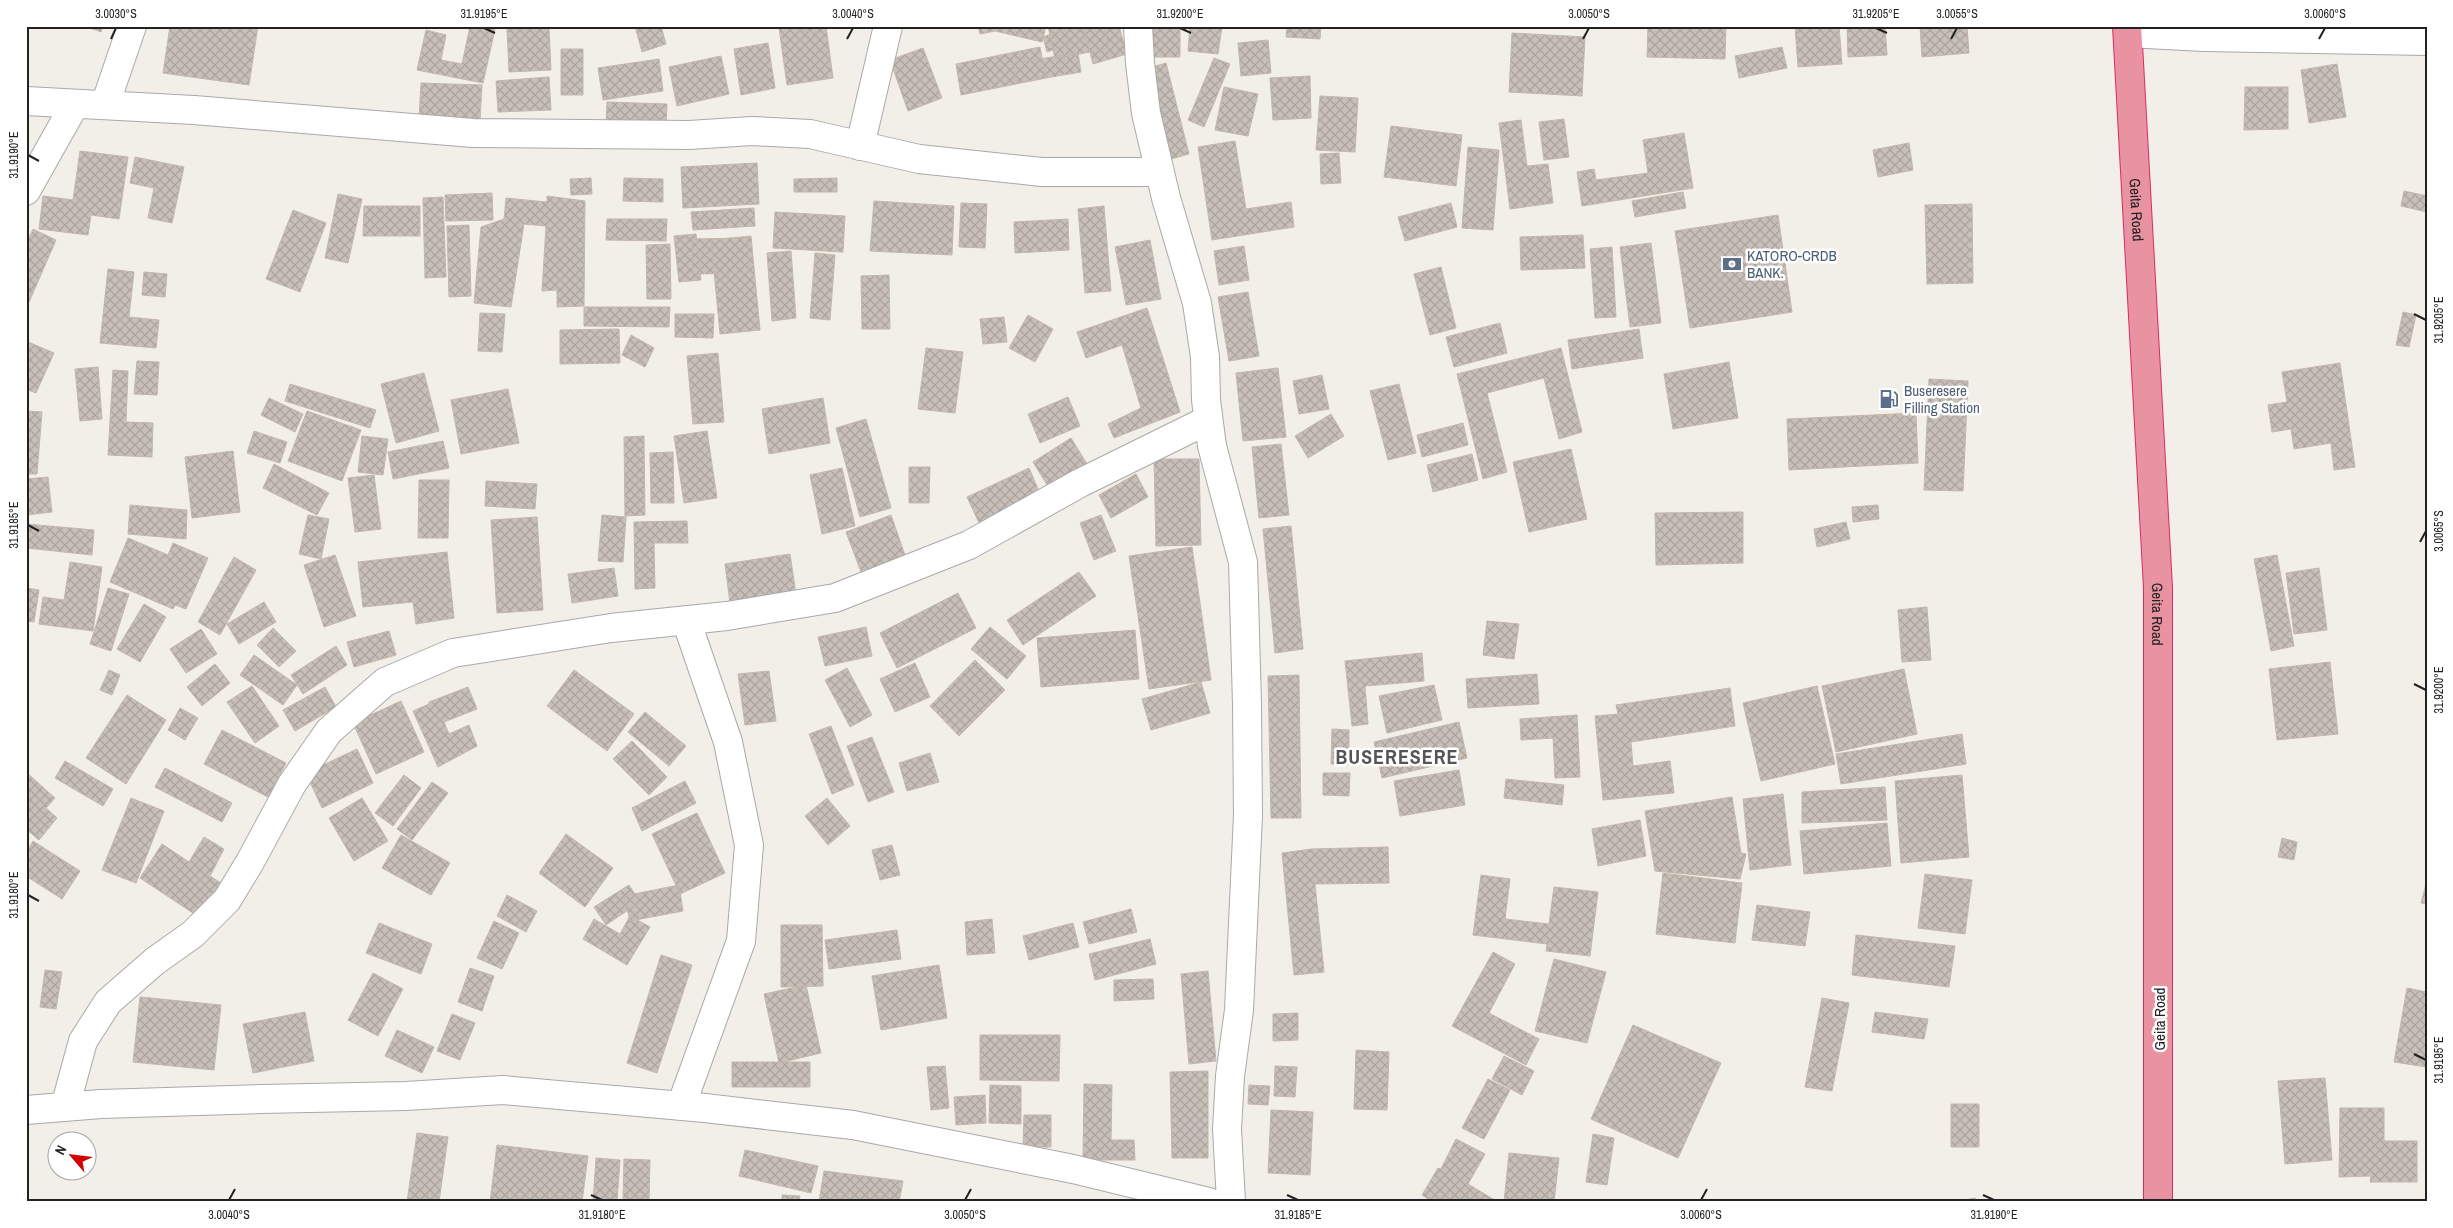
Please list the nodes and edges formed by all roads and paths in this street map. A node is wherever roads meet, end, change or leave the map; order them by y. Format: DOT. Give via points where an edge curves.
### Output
graph roads {
  1 [pos="132,26"];
  2 [pos="888,26"];
  3 [pos="1138,26"];
  4 [pos="2128,29"];
  5 [pos="2427,41"];
  6 [pos="26,101"];
  7 [pos="74,104"];
  8 [pos="105,105"];
  9 [pos="860,146"];
  10 [pos="1160,172"];
  11 [pos="26,191"];
  12 [pos="1208,420"];
  13 [pos="686,620"];
  14 [pos="681,1106"];
  15 [pos="65,1107"];
  16 [pos="26,1110"];
  17 [pos="1209,1202"];
  18 [pos="1231,1202"];
  19 [pos="2158,1202"];
  1 -- 8 [label="street"];
  2 -- 9 [label="street"];
  3 -- 10 [label="street" via="1146,113"];
  4 -- 5 [label="street" via="2204,37"];
  4 -- 19 [label="highway, Geita Road" via="2158,588"];
  6 -- 7 [label="street"];
  7 -- 8 [label="street"];
  7 -- 11 [label="street"];
  8 -- 9 [label="street" via="473,134 689,135 752,131 810,134"];
  9 -- 10 [label="street" via="919,159 1042,172"];
  10 -- 12 [label="street" via="1196,303 1205,357"];
  12 -- 13 [label="street" via="1080,483 969,545 835,598"];
  12 -- 18 [label="street" via="1243,562 1248,815 1239,1010 1227,1129"];
  13 -- 14 [label="street" via="728,742 749,845 741,941"];
  13 -- 15 [label="street" via="611,628 453,653 385,682 329,730 292,784 227,900 193,934 154,961 108,1002 83,1041"];
  14 -- 15 [label="street" via="503,1090"];
  14 -- 17 [label="street" via="853,1125 1072,1169"];
  15 -- 16 [label="street"];
}
